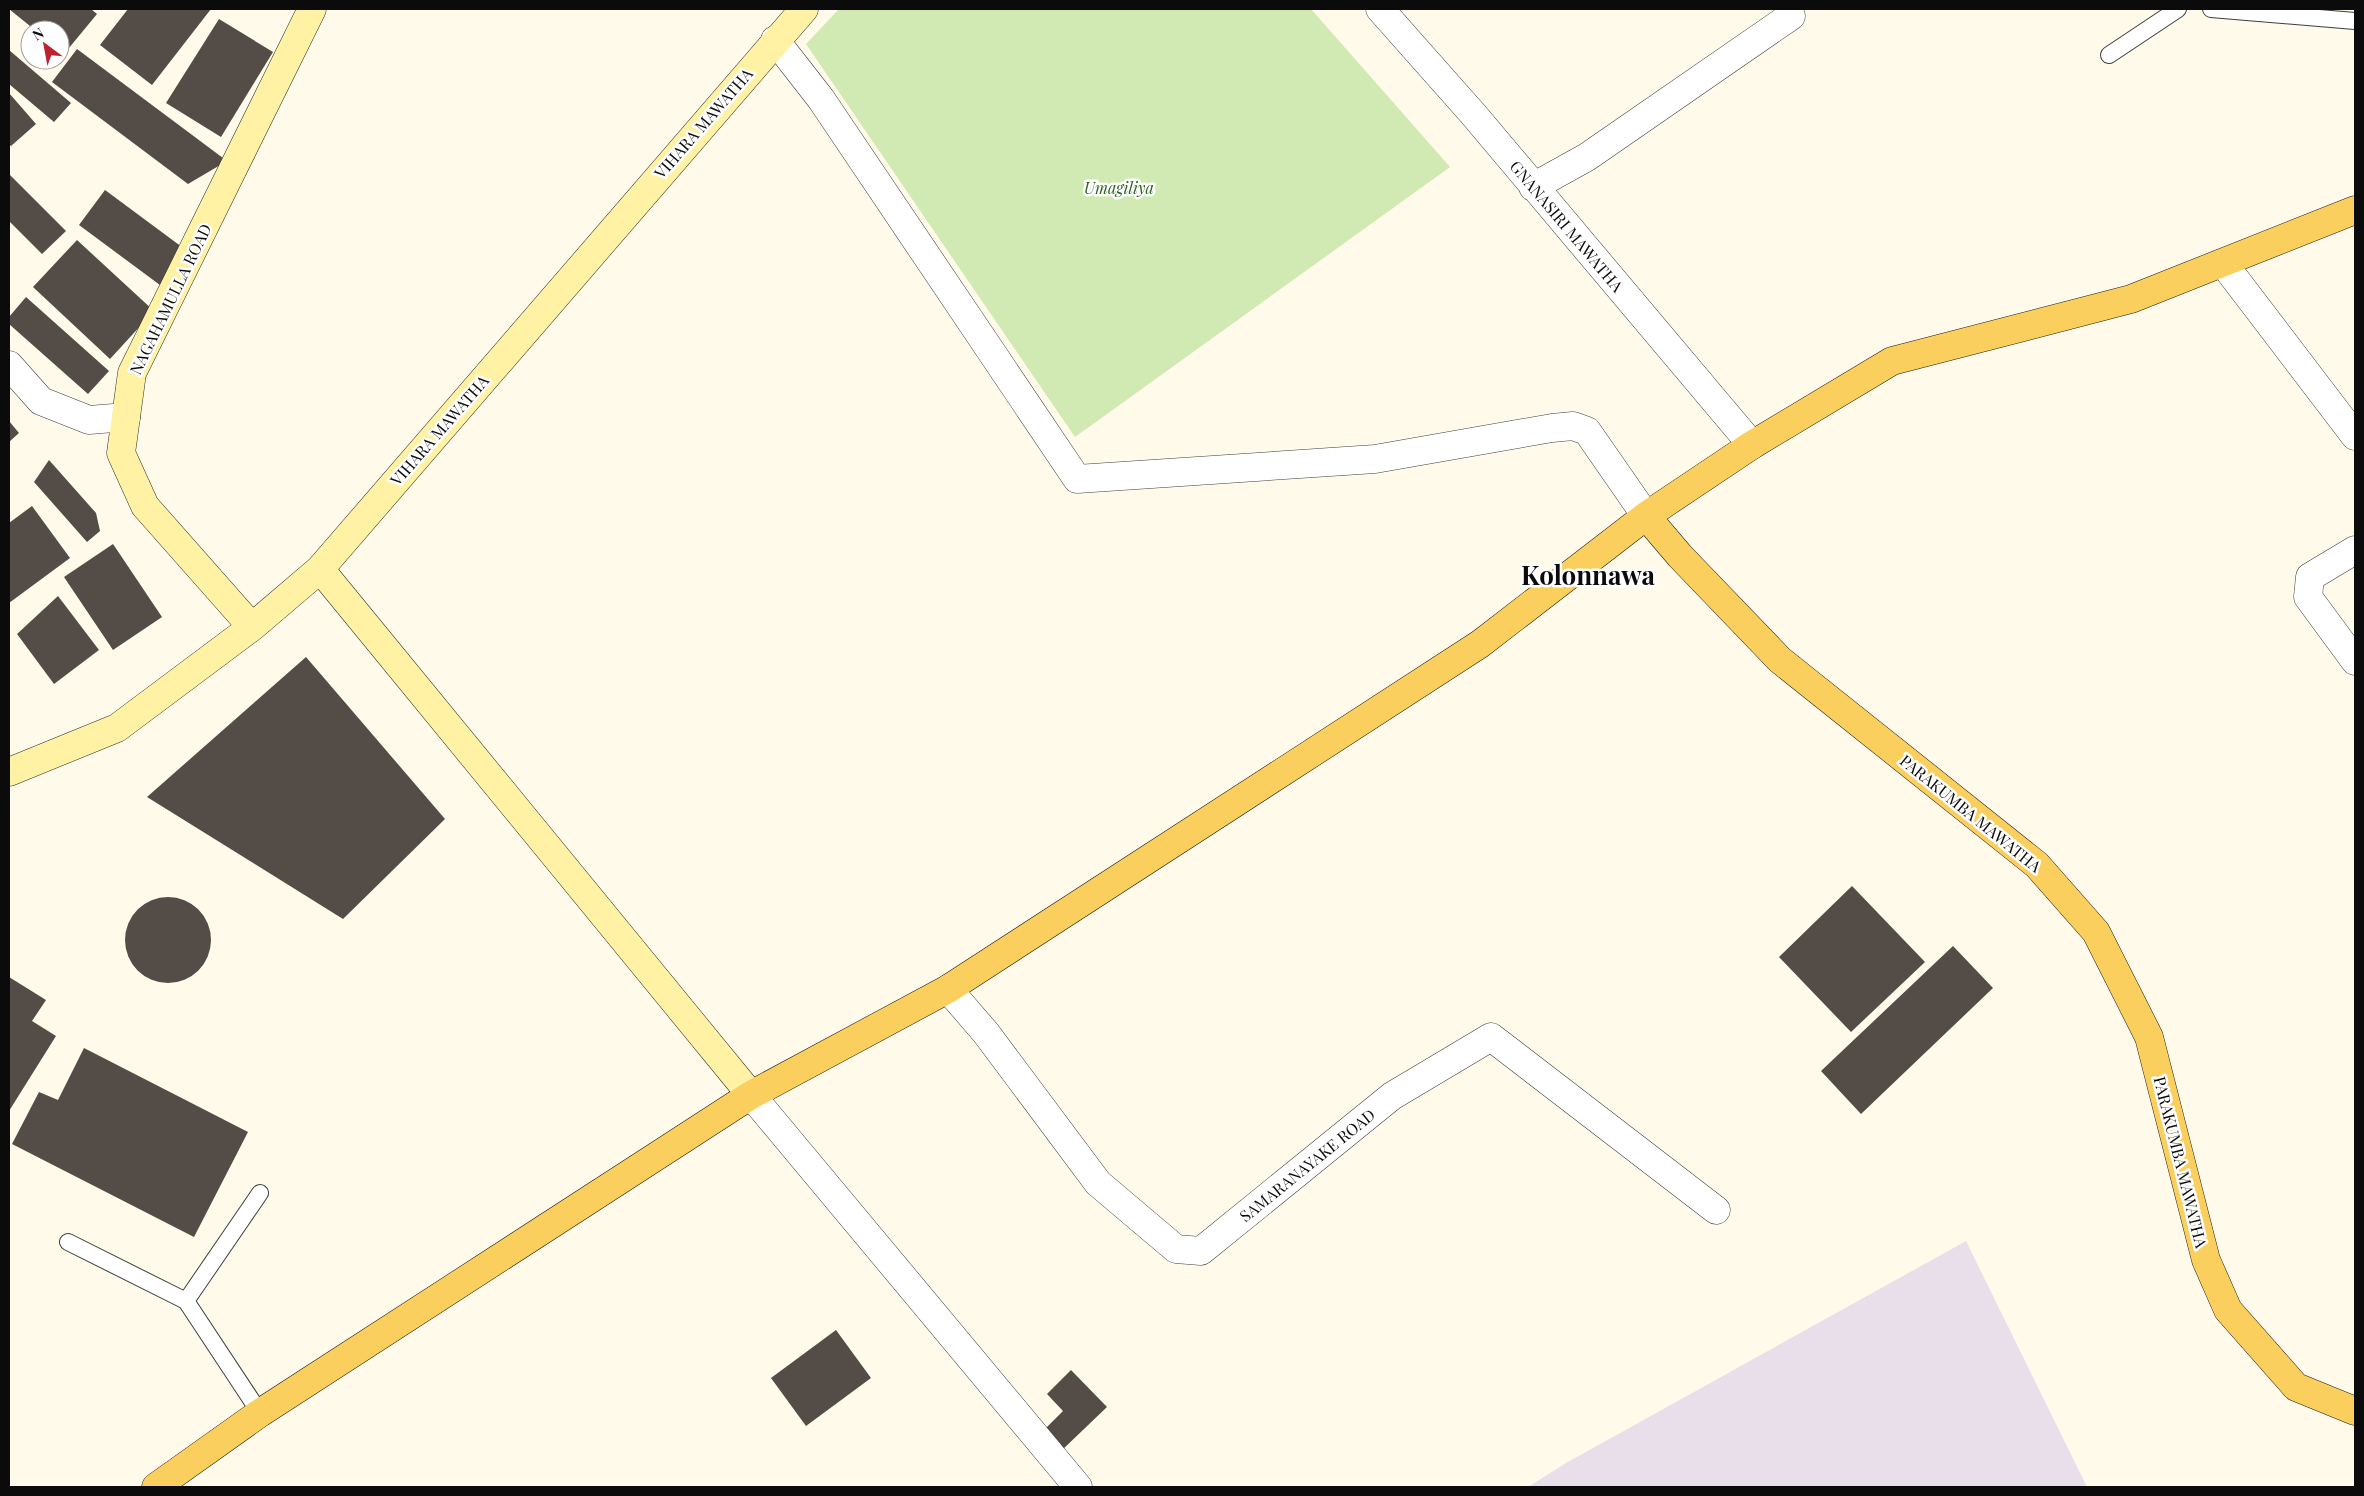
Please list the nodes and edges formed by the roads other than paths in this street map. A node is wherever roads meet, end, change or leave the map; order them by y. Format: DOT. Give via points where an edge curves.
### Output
graph roads {
  1 [pos="312,9"];
  2 [pos="804,9"];
  3 [pos="1380,9"];
  4 [pos="2178,9"];
  5 [pos="2211,9"];
  6 [pos="2350,9"];
  7 [pos="1791,16"];
  8 [pos="2355,17"];
  9 [pos="2355,21"];
  10 [pos="775,40"];
  11 [pos="2109,55"];
  12 [pos="1533,188"];
  13 [pos="2355,210"];
  14 [pos="2223,263"];
  15 [pos="9,365"];
  16 [pos="126,417"];
  17 [pos="2355,436"];
  18 [pos="1752,445"];
  19 [pos="1646,516"];
  20 [pos="2355,550"];
  21 [pos="320,569"];
  22 [pos="252,627"];
  23 [pos="2355,661"];
  24 [pos="9,772"];
  25 [pos="948,989"];
  26 [pos="750,1095"];
  27 [pos="260,1193"];
  28 [pos="1716,1210"];
  29 [pos="68,1242"];
  30 [pos="186,1301"];
  31 [pos="2355,1412"];
  32 [pos="260,1413"];
  33 [pos="156,1487"];
  34 [pos="1078,1487"];
  1 -- 16 [label="street, NAGAHAMULLA ROAD" via="132,373"];
  2 -- 10 [label="street, VIHARA MAWATHA"];
  3 -- 12 [label="street, GNANASIRI MAWATHA"];
  4 -- 11 [label="lane"];
  5 -- 9 [label="lane"];
  6 -- 8 [label="lane"];
  7 -- 12 [label="street" via="1587,157"];
  10 -- 19 [label="street" via="821,99 1077,479 1375,459 1574,426 1587,431"];
  10 -- 21 [label="street, VIHARA MAWATHA"];
  12 -- 18 [label="street, GNANASIRI MAWATHA"];
  13 -- 14 [label="main road"];
  14 -- 17 [label="street"];
  14 -- 18 [label="main road" via="2131,299 1892,360"];
  15 -- 16 [label="street" via="41,401 89,420"];
  16 -- 22 [label="street, NAGAHAMULLA ROAD" via="121,453 145,506"];
  18 -- 19 [label="main road"];
  19 -- 25 [label="main road" via="1480,644"];
  19 -- 31 [label="main road, PARAKUMBA MAWATHA" via="1780,660 2037,865 2096,932 2149,1037 2206,1260 2228,1310 2296,1387"];
  20 -- 23 [label="street" via="2310,578 2308,597"];
  21 -- 22 [label="street, VIHARA MAWATHA"];
  21 -- 26 [label="street"];
  22 -- 24 [label="street, VIHARA MAWATHA" via="117,728"];
  25 -- 26 [label="main road"];
  25 -- 28 [label="street, SAMARANAYAKE ROAD" via="986,1033 1098,1183 1176,1249 1201,1252 1392,1096 1490,1037"];
  26 -- 32 [label="main road"];
  26 -- 34 [label="street"];
  27 -- 30 [label="lane"];
  29 -- 30 [label="lane"];
  30 -- 32 [label="lane"];
  32 -- 33 [label="main road"];
}
